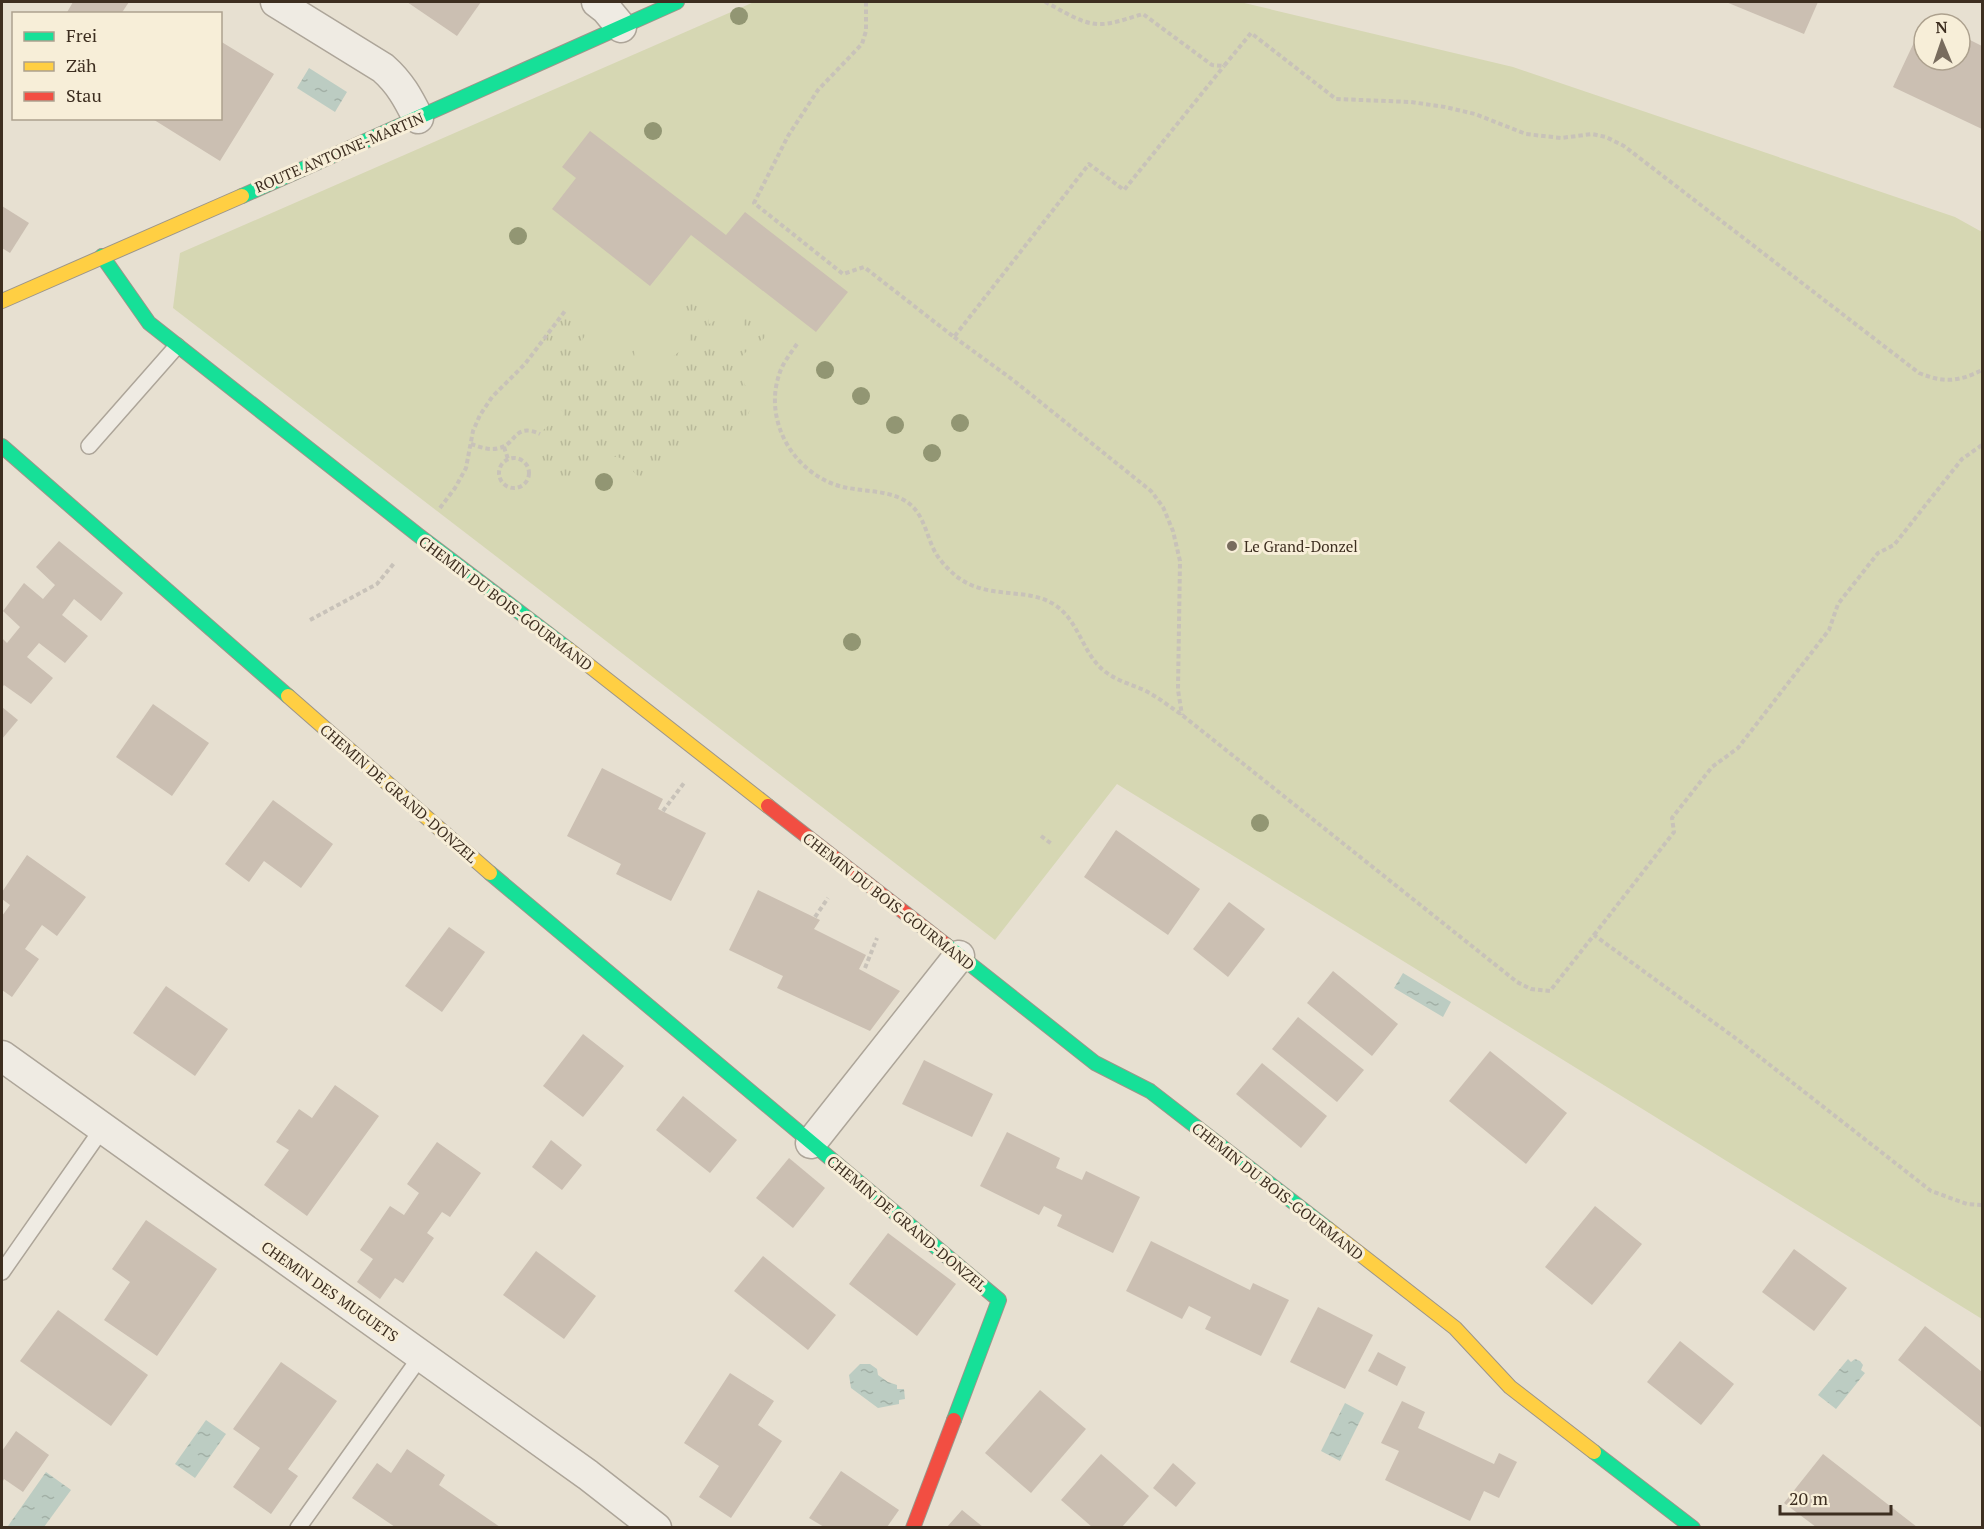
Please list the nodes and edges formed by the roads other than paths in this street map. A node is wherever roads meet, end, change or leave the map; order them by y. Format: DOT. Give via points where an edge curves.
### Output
graph roads {
  1 [pos="276,2"];
  2 [pos="597,2"];
  3 [pos="676,2"];
  4 [pos="621,27"];
  5 [pos="418,118"];
  6 [pos="102,256"];
  7 [pos="2,301"];
  8 [pos="177,346"];
  9 [pos="2,446"];
  10 [pos="89,446"];
  11 [pos="959,956"];
  12 [pos="2,1056"];
  13 [pos="102,1129"];
  14 [pos="807,1139"];
  15 [pos="2,1272"];
  16 [pos="420,1356"];
  17 [pos="298,1527"];
  18 [pos="656,1527"];
  19 [pos="913,1527"];
  20 [pos="1693,1527"];
  1 -- 5 [label="street" via="390,74 405,91"];
  2 -- 4 [label="street"];
  3 -- 4 [label="street, ROUTE ANTOINE-MARTIN"];
  4 -- 5 [label="street, ROUTE ANTOINE-MARTIN"];
  5 -- 6 [label="street, ROUTE ANTOINE-MARTIN"];
  6 -- 7 [label="street, ROUTE ANTOINE-MARTIN"];
  6 -- 8 [label="street, CHEMIN DU BOIS-GOURMAND" via="149,323"];
  8 -- 10 [label="lane"];
  8 -- 11 [label="street, CHEMIN DU BOIS-GOURMAND"];
  9 -- 14 [label="street, CHEMIN DE GRAND-DONZEL" via="487,870"];
  11 -- 14 [label="street"];
  11 -- 20 [label="street, CHEMIN DU BOIS-GOURMAND" via="1095,1063 1150,1091 1427,1306 1455,1328 1510,1387"];
  12 -- 13 [label="street, CHEMIN DES MUGUETS"];
  13 -- 15 [label="lane"];
  13 -- 16 [label="street, CHEMIN DES MUGUETS"];
  14 -- 19 [label="street, CHEMIN DE GRAND-DONZEL" via="999,1300"];
  16 -- 17 [label="lane"];
  16 -- 18 [label="street, CHEMIN DES MUGUETS"];
}
